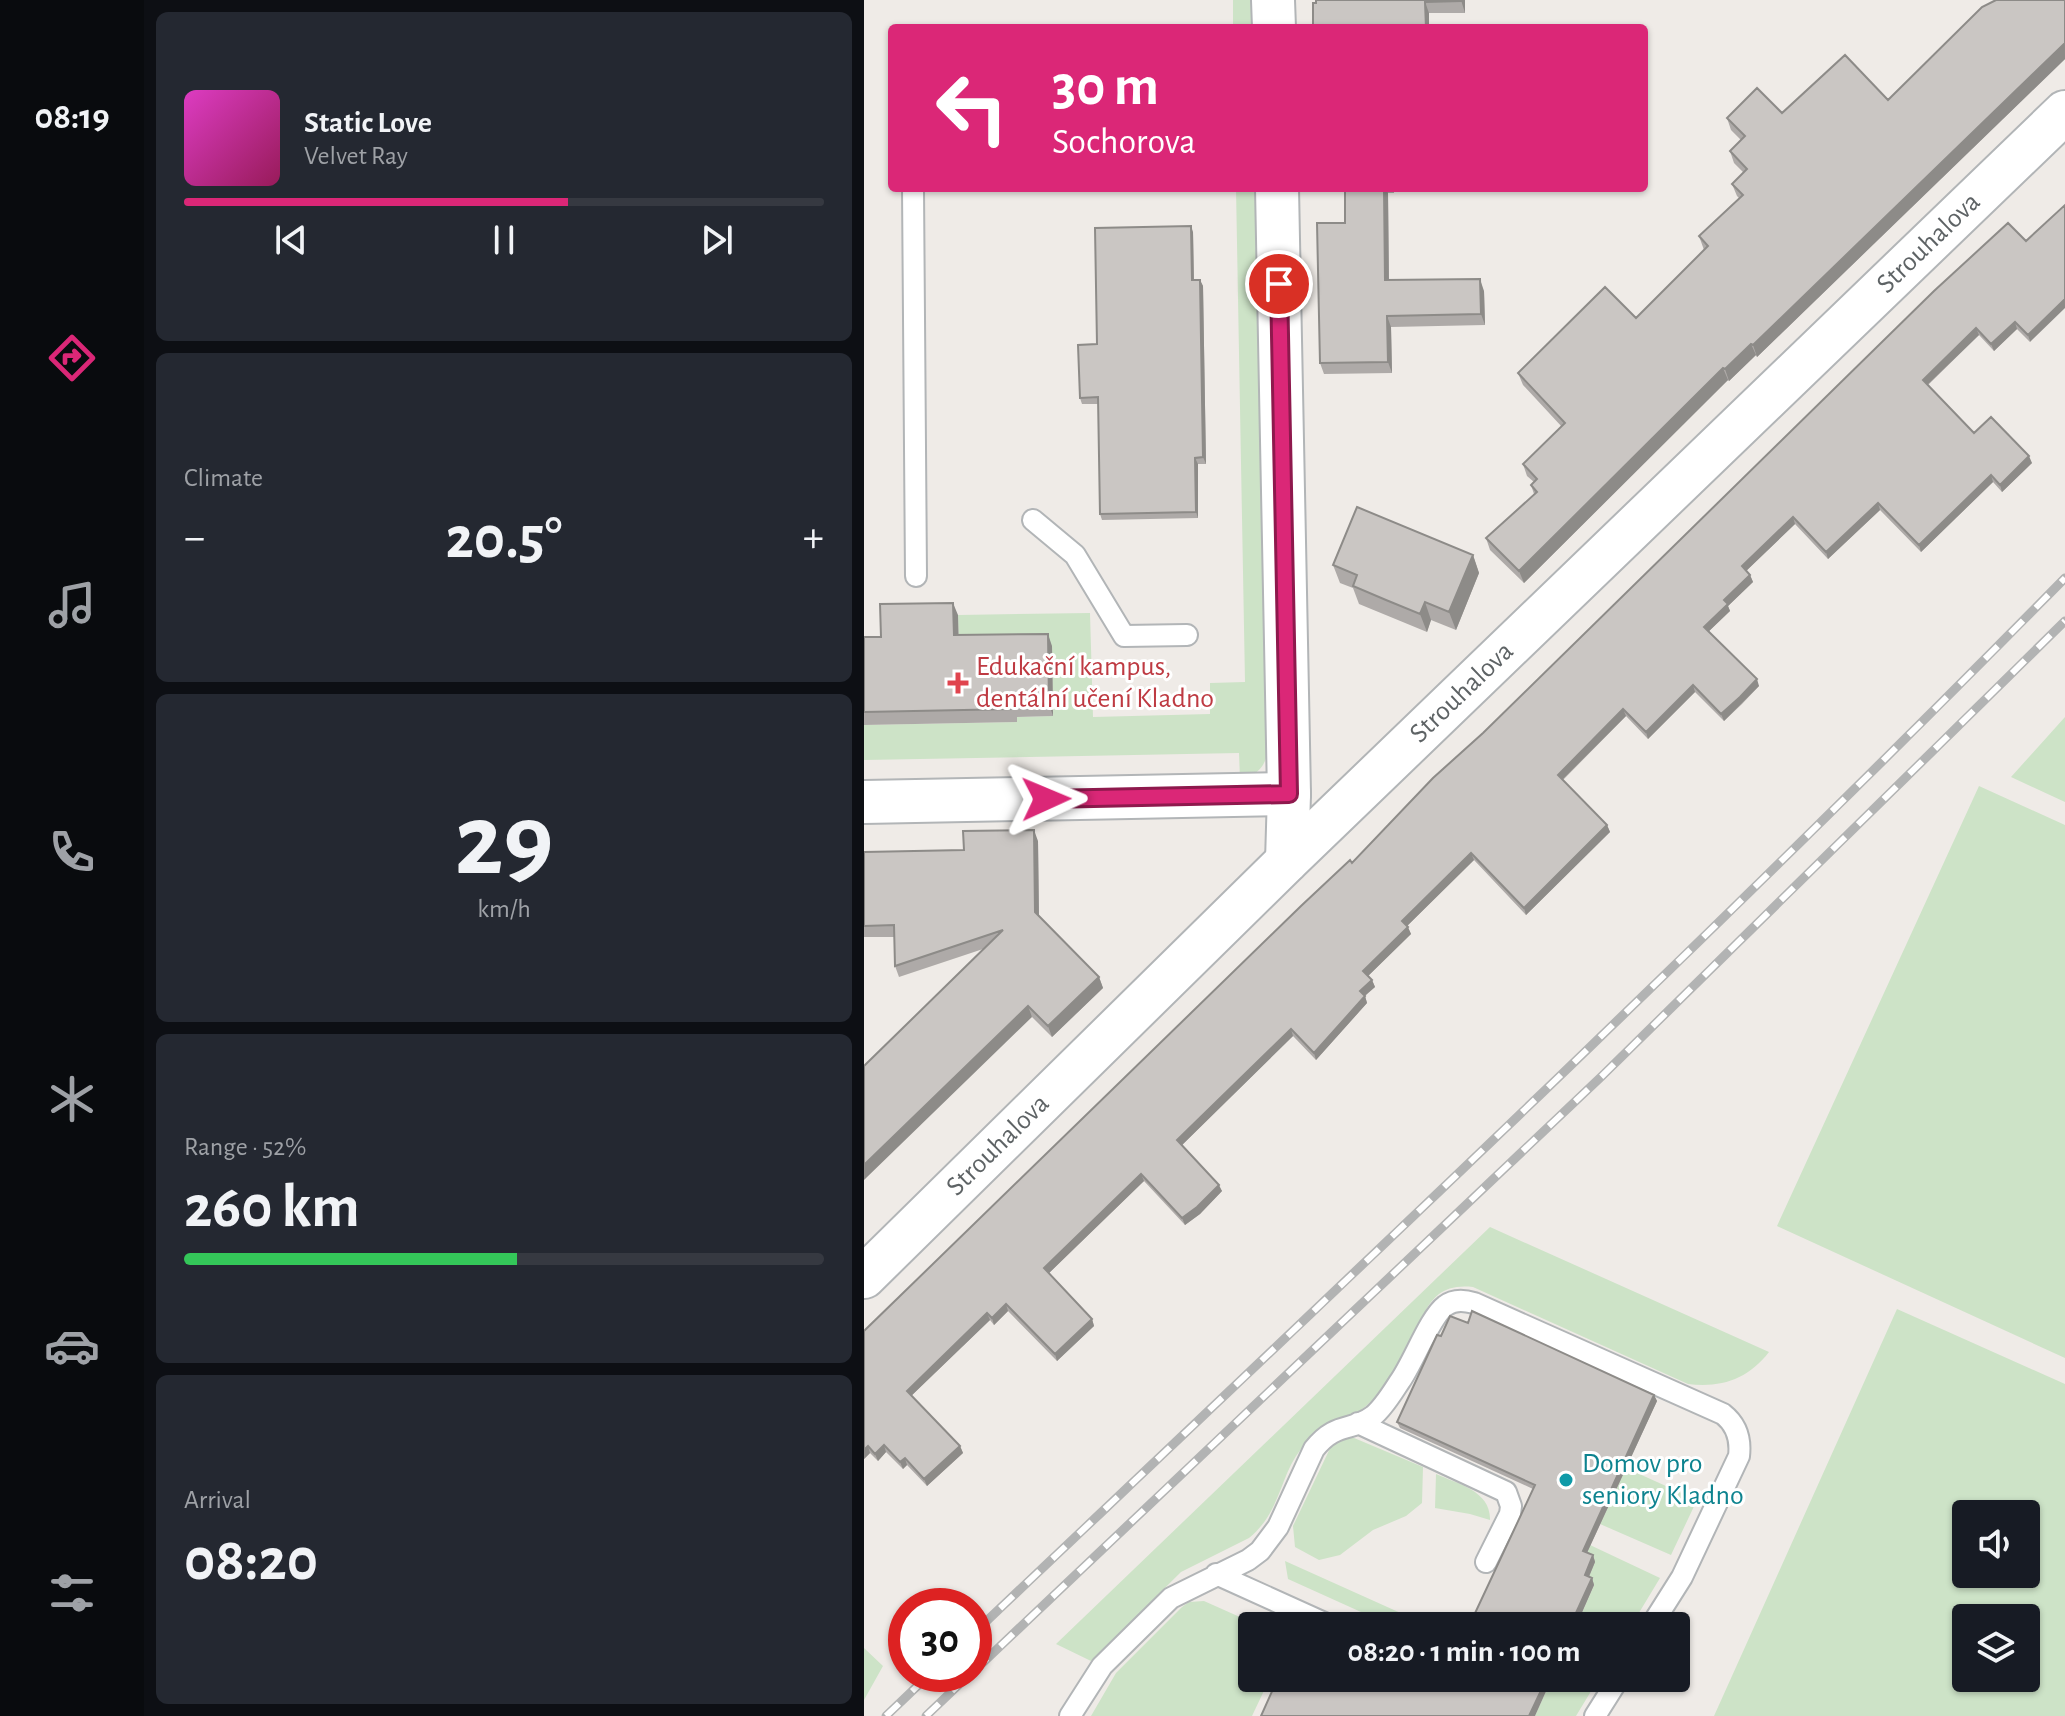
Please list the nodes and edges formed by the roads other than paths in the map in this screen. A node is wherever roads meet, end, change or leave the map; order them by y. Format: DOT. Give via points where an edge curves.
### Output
graph roads {
  1 [pos="1273,0"];
  2 [pos="1274,24"];
  3 [pos="2065,112"];
  4 [pos="913,192"];
  5 [pos="1277,192"];
  6 [pos="1033,520"];
  7 [pos="916,576"];
  8 [pos="1187,635"];
  9 [pos="1289,794"];
  10 [pos="864,802"];
  11 [pos="1287,861"];
  12 [pos="864,1277"];
  13 [pos="1358,1423"];
  14 [pos="1486,1562"];
  15 [pos="1216,1574"];
  16 [pos="1300,1612"];
  17 [pos="1660,1612"];
  18 [pos="1610,1692"];
  19 [pos="1070,1716"];
  20 [pos="1595,1716"];
  1 -- 2 [label="street"];
  3 -- 11 [label="street, Strouhalova"];
  4 -- 7 [label="lane"];
  5 -- 9 [label="street"];
  6 -- 8 [label="lane" via="1075,555 1124,636"];
  9 -- 10 [label="street"];
  9 -- 11 [label="street"];
  11 -- 12 [label="street, Strouhalova"];
  13 -- 14 [label="lane" via="1506,1492 1510,1514"];
  13 -- 15 [label="lane" via="1337,1429 1314,1449 1278,1527 1260,1551"];
  13 -- 17 [label="lane" via="1372,1417 1388,1399 1437,1314 1460,1300 1723,1414 1738,1434 1739,1456"];
  15 -- 16 [label="lane"];
  15 -- 19 [label="lane" via="1171,1598 1102,1666"];
  18 -- 20 [label="lane"];
}
